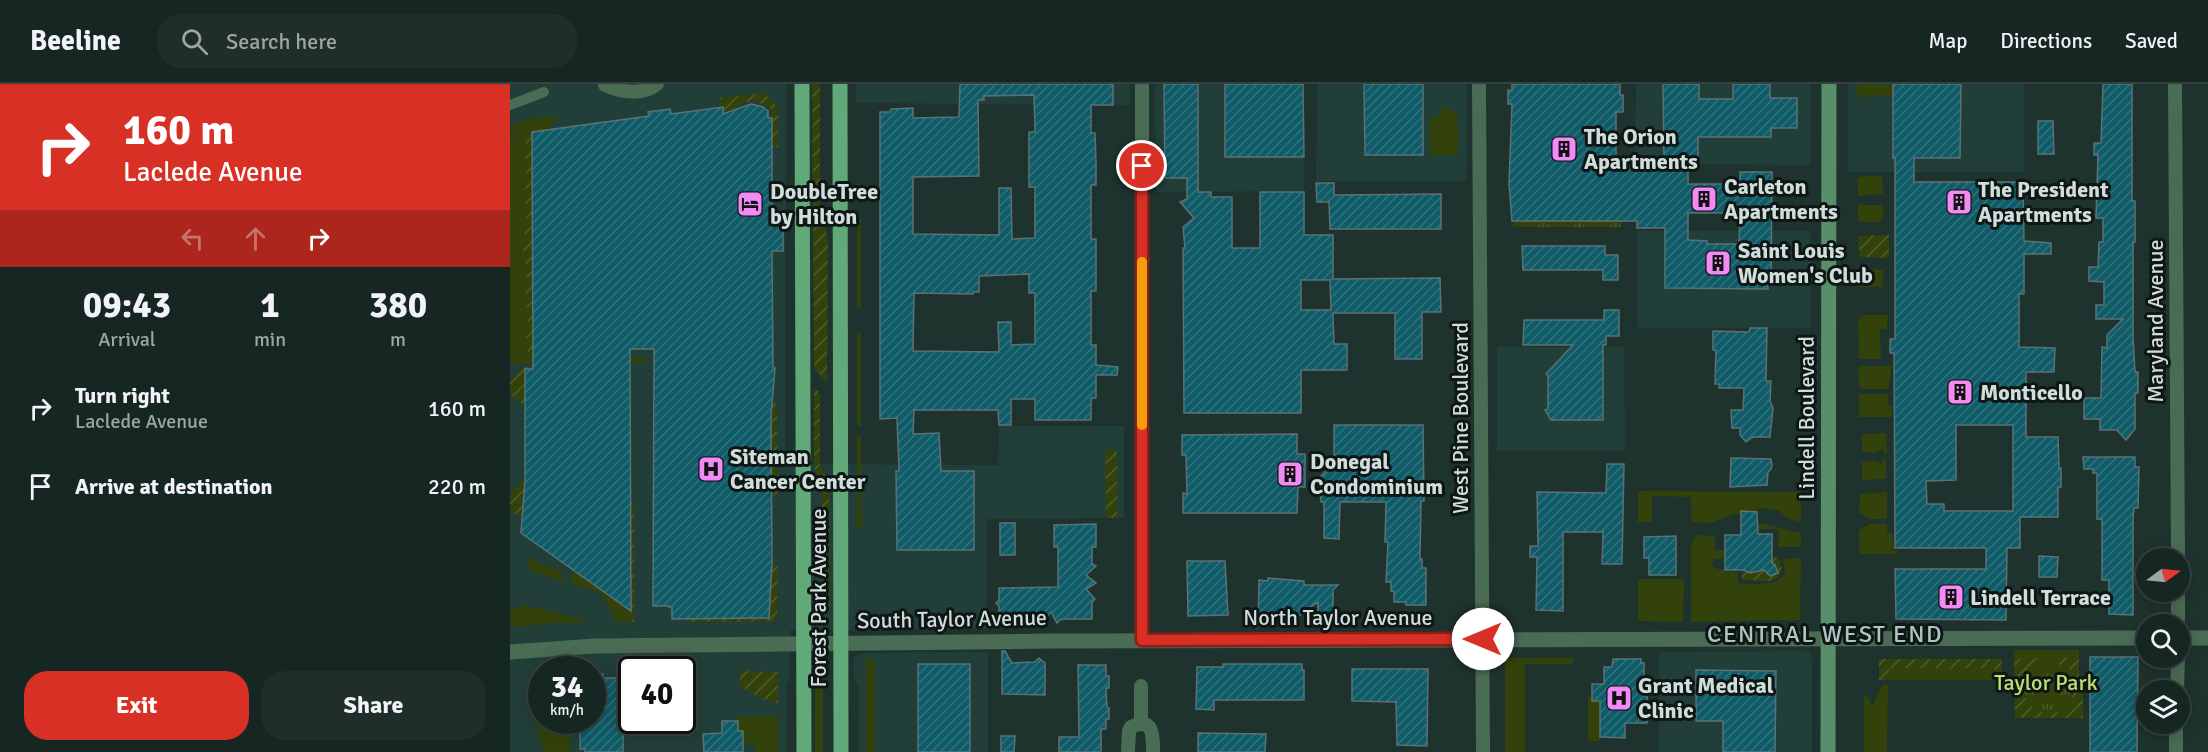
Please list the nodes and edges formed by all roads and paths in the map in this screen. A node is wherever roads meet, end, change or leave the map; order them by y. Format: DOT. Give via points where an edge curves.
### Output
graph roads {
  1 [pos="605,84"];
  2 [pos="657,84"];
  3 [pos="802,84"];
  4 [pos="840,84"];
  5 [pos="1142,84"];
  6 [pos="1479,84"];
  7 [pos="1829,84"];
  8 [pos="2175,84"];
  9 [pos="544,92"];
  10 [pos="510,105"];
  11 [pos="2178,548"];
  12 [pos="2136,638"];
  13 [pos="2190,638"];
  14 [pos="2208,638"];
  15 [pos="1483,639"];
  16 [pos="1828,639"];
  17 [pos="1142,640"];
  18 [pos="803,644"];
  19 [pos="841,644"];
  20 [pos="510,652"];
  21 [pos="1141,686"];
  22 [pos="1141,724"];
  23 [pos="2176,734"];
  24 [pos="804,752"];
  25 [pos="841,752"];
  26 [pos="1128,752"];
  27 [pos="1153,752"];
  28 [pos="1483,752"];
  29 [pos="1828,752"];
  30 [pos="2176,752"];
  1 -- 2 [label="street" via="629,92"];
  3 -- 18 [label="main road, Forest Park Avenue"];
  4 -- 19 [label="main road, Forest Park Avenue"];
  5 -- 17 [label="street"];
  6 -- 15 [label="street, West Pine Boulevard"];
  7 -- 16 [label="main road, Lindell Boulevard"];
  8 -- 11 [label="street, Maryland Avenue"];
  9 -- 10 [label="street"];
  12 -- 16 [label="street, North Taylor Avenue"];
  13 -- 14 [label="street"];
  15 -- 16 [label="street, North Taylor Avenue"];
  15 -- 17 [label="street, North Taylor Avenue"];
  15 -- 28 [label="street, West Pine Boulevard"];
  16 -- 29 [label="main road, Lindell Boulevard"];
  17 -- 19 [label="street, South Taylor Avenue"];
  18 -- 19 [label="street, South Taylor Avenue"];
  18 -- 20 [label="street, South Taylor Avenue" via="595,646"];
  18 -- 24 [label="main road, Forest Park Avenue"];
  19 -- 25 [label="main road, Forest Park Avenue"];
  21 -- 22 [label="street"];
  22 -- 26 [label="street" via="1129,731"];
  22 -- 27 [label="street" via="1153,733"];
  23 -- 30 [label="street"];
}
